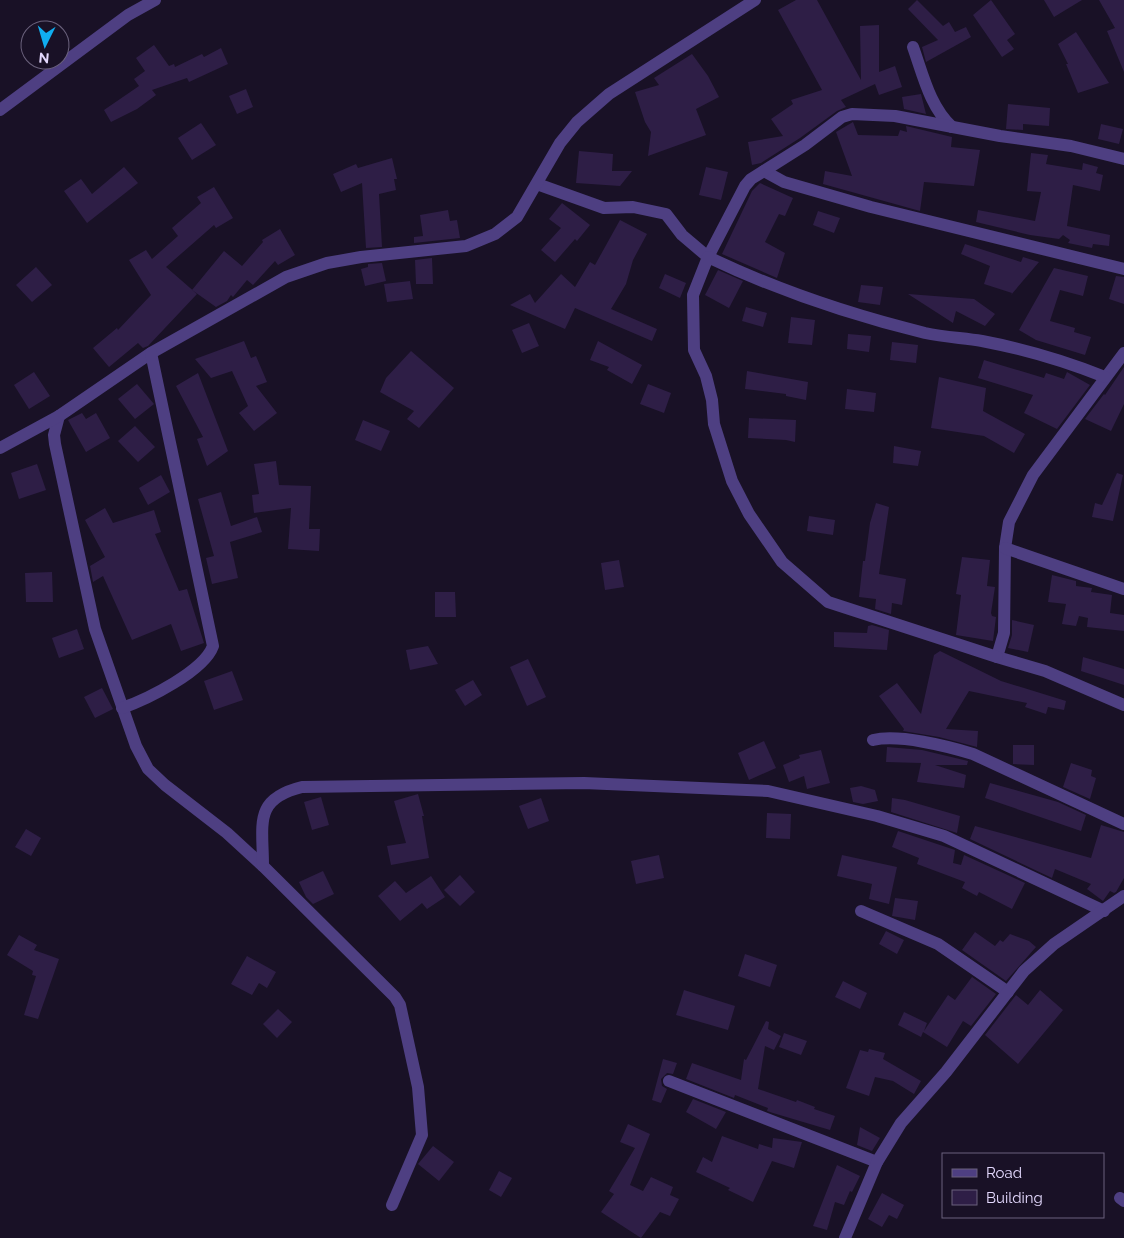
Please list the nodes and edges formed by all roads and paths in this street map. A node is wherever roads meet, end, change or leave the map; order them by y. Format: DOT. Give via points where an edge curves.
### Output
graph roads {
  1 [pos="155,0"];
  2 [pos="755,0"];
  3 [pos="913,47"];
  4 [pos="0,110"];
  5 [pos="952,127"];
  6 [pos="1124,159"];
  7 [pos="764,171"];
  8 [pos="537,184"];
  9 [pos="708,257"];
  10 [pos="1124,269"];
  11 [pos="151,353"];
  12 [pos="1124,353"];
  13 [pos="1105,377"];
  14 [pos="59,416"];
  15 [pos="0,448"];
  16 [pos="1004,548"];
  17 [pos="1124,589"];
  18 [pos="997,657"];
  19 [pos="1124,704"];
  20 [pos="122,708"];
  21 [pos="873,740"];
  22 [pos="1124,824"];
  23 [pos="263,866"];
  24 [pos="1124,896"];
  25 [pos="861,911"];
  26 [pos="1104,911"];
  27 [pos="1008,992"];
  28 [pos="670,1081"];
  29 [pos="877,1162"];
  30 [pos="392,1205"];
  31 [pos="845,1238"];
  1 -- 4 [label="street" via="128,15"];
  2 -- 8 [label="street" via="608,94 577,122 560,143"];
  3 -- 5 [label="street" via="934,103 941,117"];
  5 -- 6 [label="street" via="1071,146"];
  5 -- 7 [label="street" via="895,116 852,114 842,117"];
  7 -- 9 [label="street" via="744,186"];
  7 -- 10 [label="street" via="784,182 871,207"];
  8 -- 9 [label="street" via="604,208 634,207 666,214 682,235"];
  8 -- 11 [label="street" via="518,217 480,241 466,246 393,252 327,263 286,277"];
  9 -- 13 [label="street" via="767,283 845,310 927,333 1007,346 1079,366"];
  9 -- 18 [label="street" via="693,295 694,350 706,376 714,424 732,481 749,514 782,562 828,602"];
  11 -- 14 [label="street"];
  11 -- 20 [label="street" via="213,646 206,659 180,678"];
  12 -- 13 [label="street"];
  13 -- 16 [label="street" via="1023,492 1009,522"];
  14 -- 15 [label="street"];
  14 -- 20 [label="street" via="55,444 94,629"];
  16 -- 17 [label="street"];
  16 -- 18 [label="street" via="1004,633"];
  18 -- 19 [label="street" via="1045,672"];
  20 -- 23 [label="street" via="148,769"];
  21 -- 22 [label="street" via="896,739 973,754"];
  23 -- 26 [label="street" via="263,816 267,804 302,786 584,783 734,788 768,791 922,828 966,845"];
  23 -- 30 [label="street" via="400,1005 418,1087 422,1135"];
  24 -- 26 [label="street"];
  25 -- 27 [label="street" via="945,948"];
  26 -- 27 [label="street" via="1038,957"];
  27 -- 29 [label="street" via="946,1072 901,1123"];
  28 -- 29 [label="street"];
  29 -- 31 [label="street"];
}
